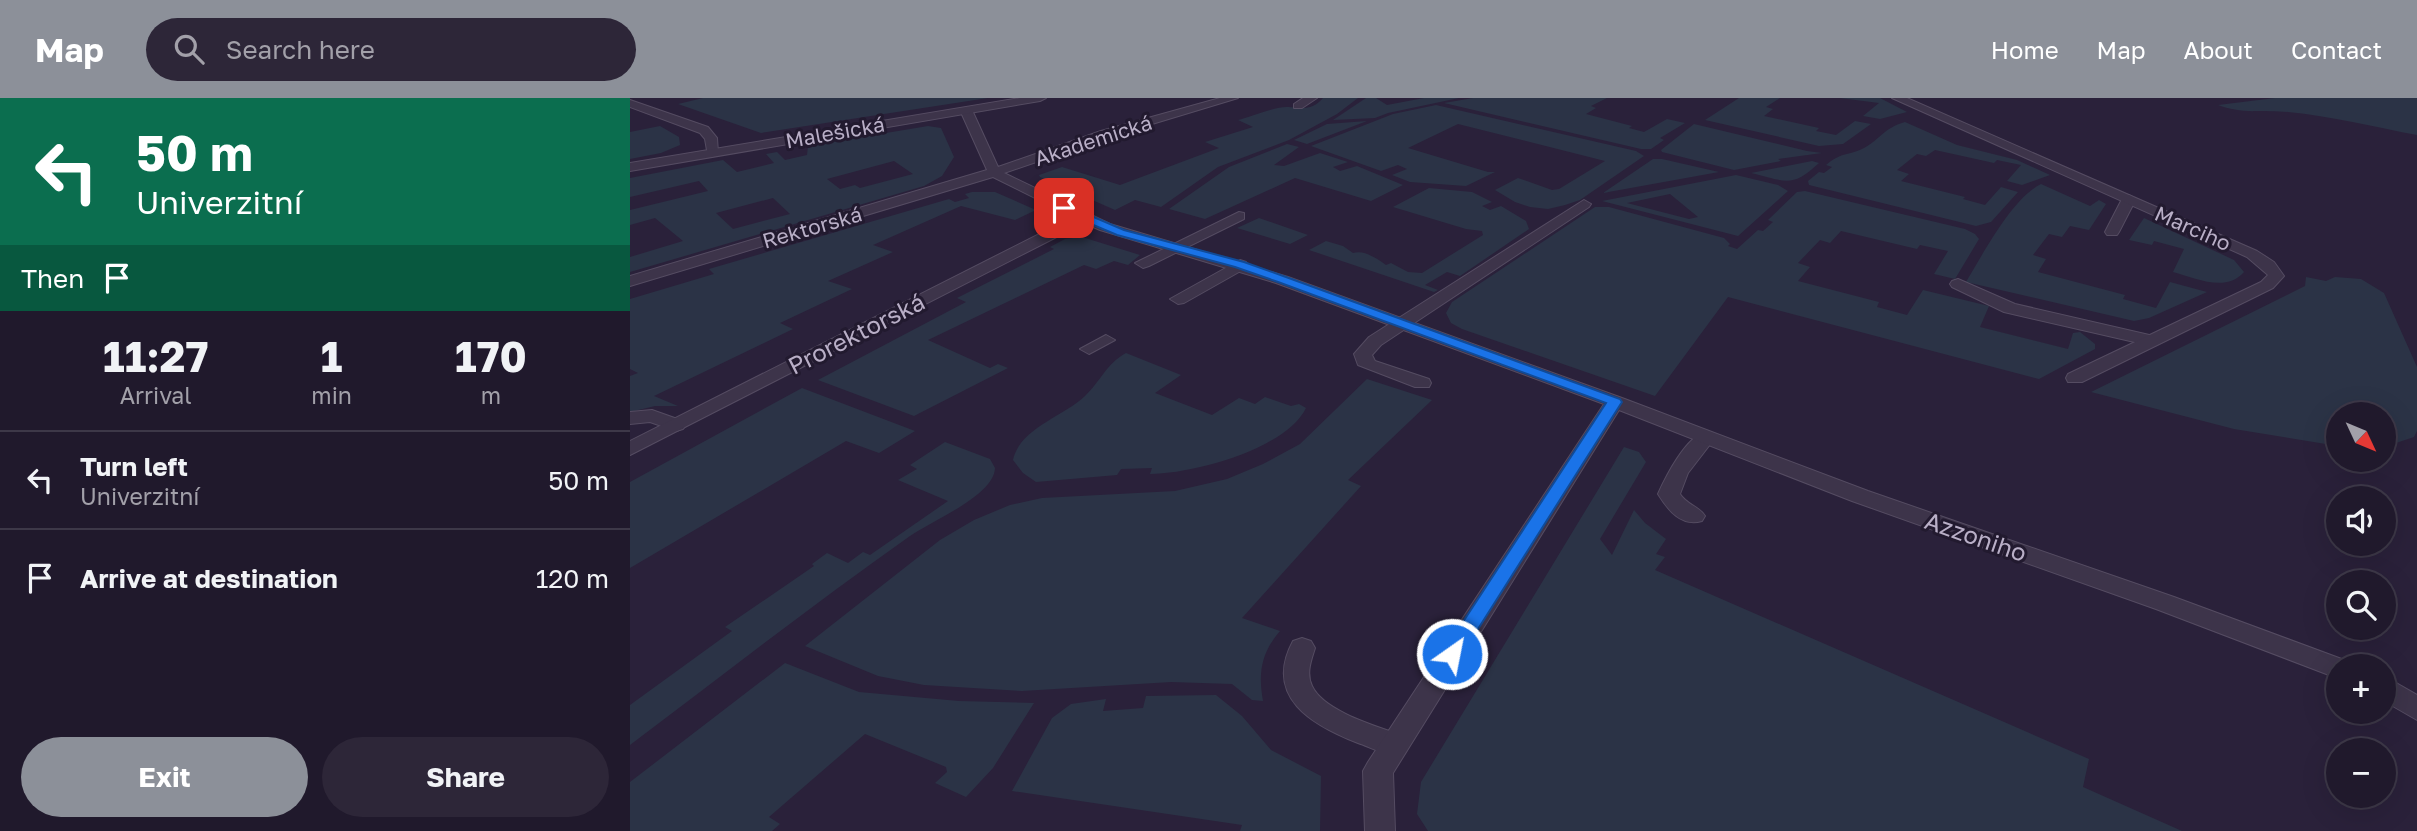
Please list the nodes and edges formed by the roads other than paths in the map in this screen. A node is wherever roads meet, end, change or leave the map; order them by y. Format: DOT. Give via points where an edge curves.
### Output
graph roads {
  1 [pos="1040,98"];
  2 [pos="1232,98"];
  3 [pos="1311,98"];
  4 [pos="1898,98"];
  5 [pos="630,103"];
  6 [pos="1298,106"];
  7 [pos="966,110"];
  8 [pos="712,153"];
  9 [pos="630,167"];
  10 [pos="995,172"];
  11 [pos="2129,199"];
  12 [pos="1584,204"];
  13 [pos="1239,216"];
  14 [pos="1083,218"];
  15 [pos="2112,232"];
  16 [pos="1176,247"];
  17 [pos="1143,263"];
  18 [pos="1240,265"];
  19 [pos="630,281"];
  20 [pos="1958,284"];
  21 [pos="1178,299"];
  22 [pos="1401,324"];
  23 [pos="1106,340"];
  24 [pos="2152,341"];
  25 [pos="1089,349"];
  26 [pos="2075,378"];
  27 [pos="1422,383"];
  28 [pos="1615,402"];
  29 [pos="630,418"];
  30 [pos="676,425"];
  31 [pos="1705,438"];
  32 [pos="630,449"];
  33 [pos="1694,516"];
  34 [pos="1302,648"];
  35 [pos="2326,664"];
  36 [pos="2396,695"];
  37 [pos="2417,709"];
  38 [pos="1394,744"];
  39 [pos="1380,831"];
  1 -- 7 [label="street, Malešická"];
  2 -- 10 [label="street, Akademická"];
  3 -- 6 [label="street"];
  4 -- 11 [label="street, Marciho"];
  5 -- 8 [label="street" via="704,130 711,138"];
  7 -- 8 [label="street, Malešická"];
  7 -- 10 [label="street"];
  8 -- 9 [label="street, Malešická"];
  10 -- 14 [label="street, Azzoniho"];
  10 -- 19 [label="street, Rektorská"];
  11 -- 15 [label="street"];
  11 -- 24 [label="street, Marciho" via="2252,254 2276,276 2267,285"];
  12 -- 22 [label="street"];
  13 -- 16 [label="street"];
  14 -- 16 [label="street, Azzoniho"];
  14 -- 30 [label="street, Prorektorská"];
  16 -- 17 [label="street"];
  16 -- 18 [label="street, Azzoniho"];
  18 -- 21 [label="street"];
  18 -- 22 [label="street, Azzoniho"];
  20 -- 24 [label="street" via="2010,308"];
  22 -- 27 [label="street" via="1367,347 1364,361"];
  22 -- 28 [label="street, Azzoniho"];
  23 -- 25 [label="street"];
  24 -- 26 [label="street, Marciho"];
  28 -- 31 [label="street, Azzoniho"];
  28 -- 38 [label="street"];
  29 -- 30 [label="street" via="652,415"];
  30 -- 32 [label="street, Prorektorská"];
  31 -- 33 [label="street" via="1678,472 1670,494 1678,507"];
  31 -- 35 [label="street, Azzoniho"];
  34 -- 38 [label="street" via="1293,665 1295,684 1305,698 1323,714"];
  36 -- 37 [label="street"];
  38 -- 39 [label="street" via="1378,771"];
}
